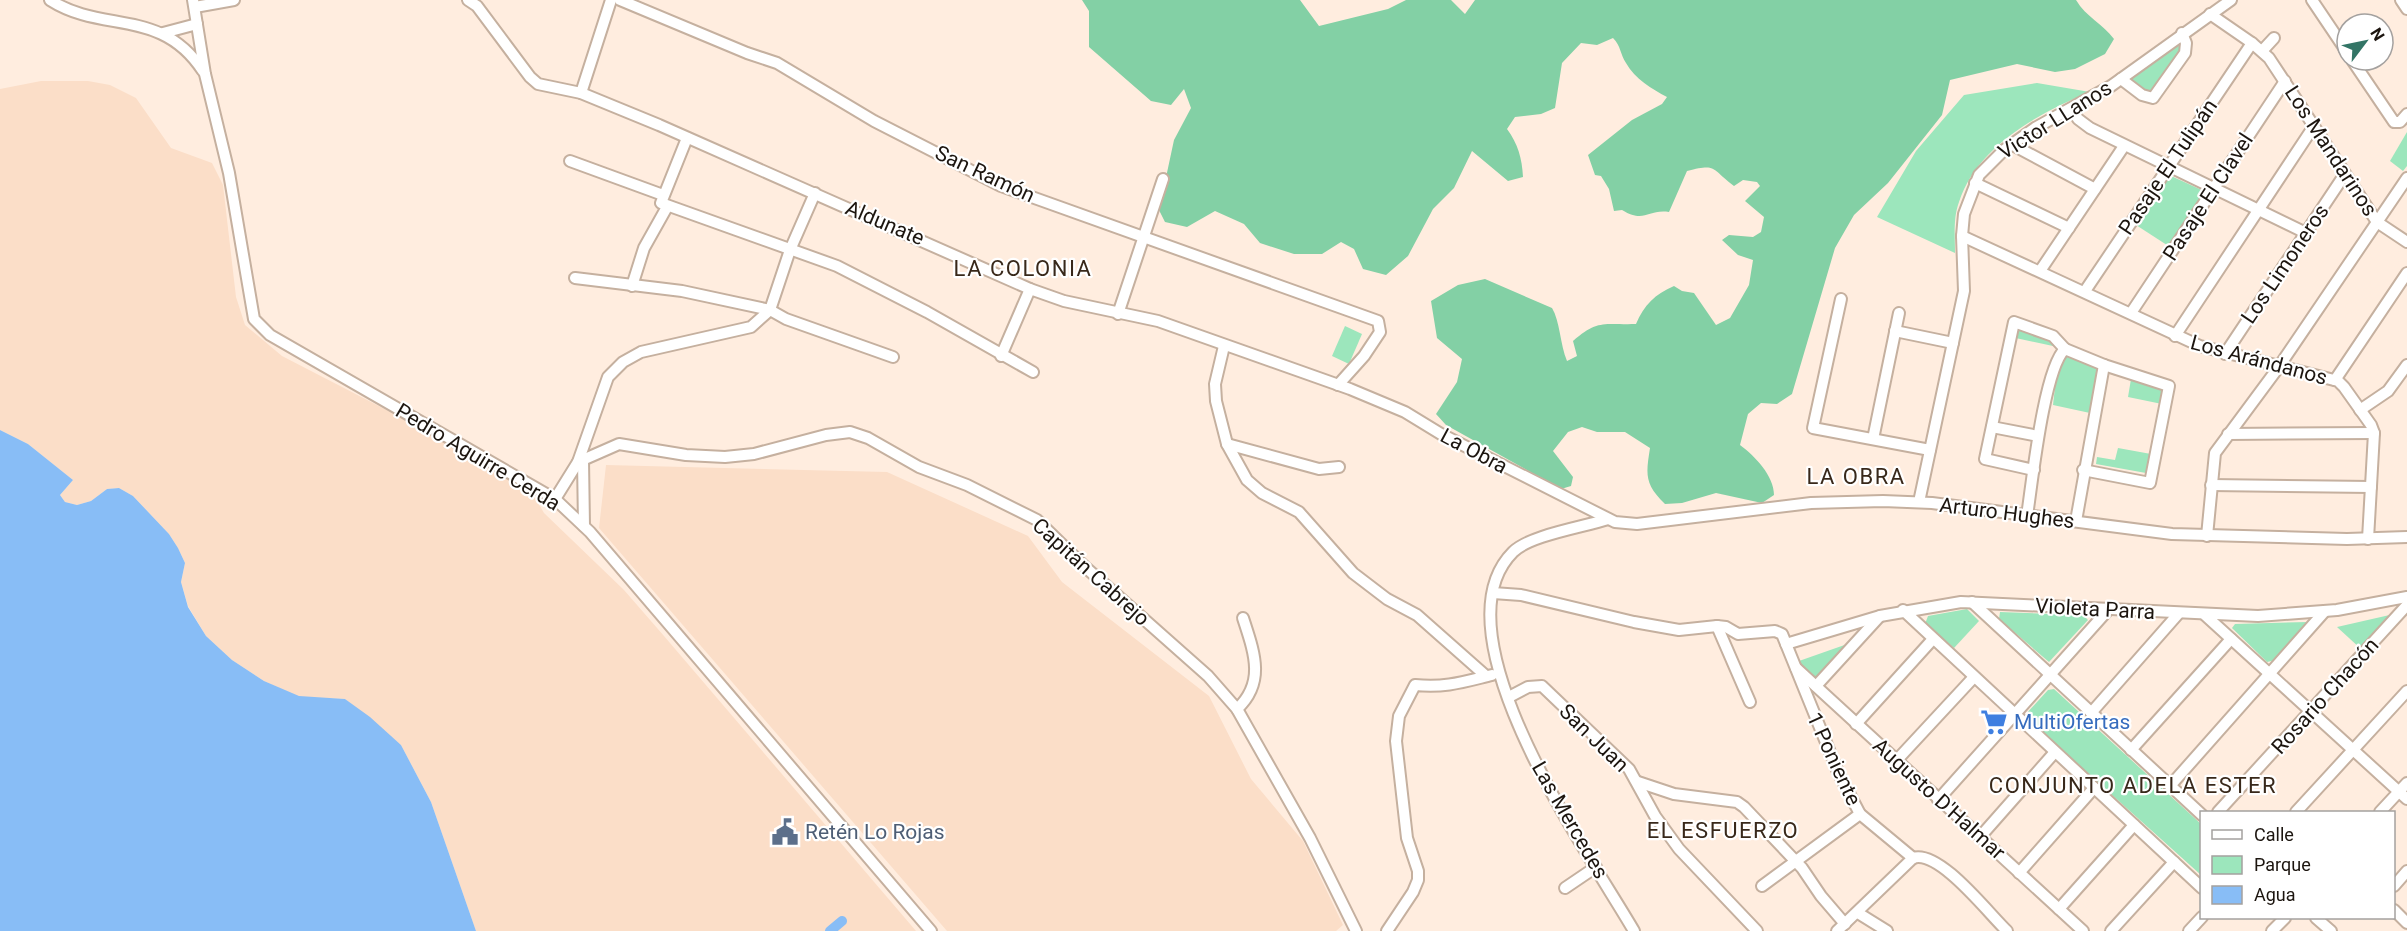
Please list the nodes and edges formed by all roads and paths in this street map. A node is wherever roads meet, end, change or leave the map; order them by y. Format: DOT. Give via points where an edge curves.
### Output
graph roads {
  1 [pos="50,0"];
  2 [pos="234,0"];
  3 [pos="468,0"];
  4 [pos="611,0"];
  5 [pos="620,0"];
  6 [pos="2231,0"];
  7 [pos="2312,0"];
  8 [pos="2401,0"];
  9 [pos="194,3"];
  10 [pos="2407,9"];
  11 [pos="2210,14"];
  12 [pos="197,24"];
  13 [pos="163,33"];
  14 [pos="2182,33"];
  15 [pos="2335,34"];
  16 [pos="2274,38"];
  17 [pos="2252,43"];
  18 [pos="2262,51"];
  19 [pos="2360,72"];
  20 [pos="205,74"];
  21 [pos="2121,79"];
  22 [pos="2285,81"];
  23 [pos="581,93"];
  24 [pos="2072,109"];
  25 [pos="2407,114"];
  26 [pos="2314,126"];
  27 [pos="687,138"];
  28 [pos="2011,144"];
  29 [pos="2124,146"];
  30 [pos="570,161"];
  31 [pos="2168,167"];
  32 [pos="2345,174"];
  33 [pos="2407,178"];
  34 [pos="1163,179"];
  35 [pos="1975,183"];
  36 [pos="2095,189"];
  37 [pos="2214,189"];
  38 [pos="814,193"];
  39 [pos="663,195"];
  40 [pos="667,207"];
  41 [pos="2258,210"];
  42 [pos="2377,222"];
  43 [pos="2069,228"];
  44 [pos="2306,233"];
  45 [pos="1962,236"];
  46 [pos="1144,238"];
  47 [pos="2407,242"];
  48 [pos="790,250"];
  49 [pos="2040,271"];
  50 [pos="2407,273"];
  51 [pos="575,278"];
  52 [pos="632,286"];
  53 [pos="1030,288"];
  54 [pos="2085,291"];
  55 [pos="1841,299"];
  56 [pos="770,310"];
  57 [pos="1899,313"];
  58 [pos="2131,313"];
  59 [pos="1118,314"];
  60 [pos="1895,331"];
  61 [pos="2175,336"];
  62 [pos="1953,343"];
  63 [pos="1224,346"];
  64 [pos="2065,349"];
  65 [pos="2224,354"];
  66 [pos="1001,356"];
  67 [pos="893,357"];
  68 [pos="2104,365"];
  69 [pos="2407,365"];
  70 [pos="2278,368"];
  71 [pos="1032,372"];
  72 [pos="2335,380"];
  73 [pos="1338,385"];
  74 [pos="2360,410"];
  75 [pos="1992,427"];
  76 [pos="2228,434"];
  77 [pos="2374,434"];
  78 [pos="2038,436"];
  79 [pos="1873,439"];
  80 [pos="1227,444"];
  81 [pos="1930,450"];
  82 [pos="580,461"];
  83 [pos="1339,467"];
  84 [pos="2034,470"];
  85 [pos="2083,470"];
  86 [pos="2211,485"];
  87 [pos="2371,487"];
  88 [pos="555,499"];
  89 [pos="1919,502"];
  90 [pos="2027,516"];
  91 [pos="1608,519"];
  92 [pos="2076,521"];
  93 [pos="584,526"];
  94 [pos="2207,536"];
  95 [pos="2407,537"];
  96 [pos="2368,539"];
  97 [pos="1493,593"];
  98 [pos="2407,597"];
  99 [pos="1972,602"];
  100 [pos="2407,605"];
  101 [pos="1903,610"];
  102 [pos="2108,610"];
  103 [pos="2325,612"];
  104 [pos="2179,614"];
  105 [pos="2205,615"];
  106 [pos="1880,616"];
  107 [pos="1243,618"];
  108 [pos="1717,626"];
  109 [pos="1738,634"];
  110 [pos="1933,639"];
  111 [pos="2231,639"];
  112 [pos="1724,642"];
  113 [pos="1786,644"];
  114 [pos="1795,667"];
  115 [pos="1498,673"];
  116 [pos="2270,674"];
  117 [pos="2050,675"];
  118 [pos="1486,676"];
  119 [pos="1974,677"];
  120 [pos="1816,686"];
  121 [pos="2407,691"];
  122 [pos="1509,697"];
  123 [pos="1750,702"];
  124 [pos="1237,709"];
  125 [pos="2311,711"];
  126 [pos="2091,713"];
  127 [pos="2014,715"];
  128 [pos="1856,724"];
  129 [pos="2131,750"];
  130 [pos="2353,750"];
  131 [pos="2055,752"];
  132 [pos="1896,761"];
  133 [pos="1638,782"];
  134 [pos="2407,783"];
  135 [pos="2170,786"];
  136 [pos="2094,789"];
  137 [pos="2403,795"];
  138 [pos="1938,800"];
  139 [pos="2220,811"];
  140 [pos="2298,811"];
  141 [pos="2383,811"];
  142 [pos="2200,813"];
  143 [pos="1860,814"];
  144 [pos="2134,825"];
  145 [pos="1980,837"];
  146 [pos="1913,858"];
  147 [pos="1795,862"];
  148 [pos="2174,862"];
  149 [pos="1596,867"];
  150 [pos="2407,871"];
  151 [pos="2019,873"];
  152 [pos="2395,885"];
  153 [pos="1762,886"];
  154 [pos="2200,886"];
  155 [pos="1565,888"];
  156 [pos="2059,909"];
  157 [pos="2395,911"];
  158 [pos="1858,913"];
  159 [pos="2200,919"];
  160 [pos="2283,919"];
  161 [pos="2317,919"];
  162 [pos="2407,923"];
  163 [pos="1841,928"];
  164 [pos="932,931"];
  165 [pos="1356,931"];
  166 [pos="1387,931"];
  167 [pos="1634,931"];
  168 [pos="1756,931"];
  169 [pos="1887,931"];
  170 [pos="2007,931"];
  171 [pos="2083,931"];
  172 [pos="2111,931"];
  173 [pos="2189,931"];
  174 [pos="2272,931"];
  175 [pos="2331,931"];
  1 -- 13 [label="street" via="69,9"];
  2 -- 9 [label="street"];
  3 -- 23 [label="street, Aldunate" via="477,6 538,84"];
  4 -- 23 [label="street"];
  5 -- 46 [label="street, San Ramón" via="777,63 874,121 1001,186"];
  6 -- 11 [label="street, Victor LLanos"];
  7 -- 15 [label="street"];
  8 -- 10 [label="street"];
  9 -- 12 [label="street, Pedro Aguirre Cerda"];
  11 -- 14 [label="street, Victor LLanos"];
  11 -- 17 [label="street, Los Mandarinos"];
  12 -- 13 [label="street"];
  12 -- 20 [label="street, Pedro Aguirre Cerda"];
  13 -- 20 [label="street" via="186,50"];
  14 -- 21 [label="street, Victor LLanos"];
  14 -- 21 [label="street" via="2185,53 2153,98 2142,95"];
  16 -- 18 [label="street"];
  17 -- 18 [label="street, Los Mandarinos"];
  17 -- 31 [label="street, Pasaje El Tulipán"];
  18 -- 22 [label="street, Los Mandarinos"];
  19 -- 25 [label="street" via="2396,123"];
  20 -- 88 [label="street, Pedro Aguirre Cerda" via="228,173 254,319 270,335"];
  21 -- 24 [label="street, Victor LLanos"];
  22 -- 26 [label="street, Los Mandarinos"];
  22 -- 37 [label="street, Pasaje El Clavel"];
  23 -- 27 [label="street, Aldunate"];
  24 -- 28 [label="street, Victor LLanos"];
  24 -- 29 [label="street" via="2084,124"];
  26 -- 32 [label="street, Los Mandarinos"];
  26 -- 41 [label="street"];
  27 -- 38 [label="street, Aldunate"];
  27 -- 39 [label="street"];
  28 -- 35 [label="street, Victor LLanos" via="1990,162"];
  28 -- 36 [label="street"];
  29 -- 31 [label="street"];
  29 -- 36 [label="street"];
  30 -- 39 [label="street"];
  31 -- 37 [label="street"];
  31 -- 54 [label="street, Pasaje El Tulipán"];
  32 -- 42 [label="street, Los Mandarinos"];
  32 -- 44 [label="street, Los Limoneros"];
  33 -- 42 [label="street"];
  34 -- 46 [label="street"];
  35 -- 43 [label="street"];
  35 -- 45 [label="street, Victor LLanos" via="1966,204"];
  36 -- 43 [label="street"];
  37 -- 41 [label="street"];
  37 -- 58 [label="street, Pasaje El Clavel"];
  38 -- 48 [label="street"];
  38 -- 53 [label="street, Aldunate"];
  39 -- 40 [label="street" via="661,203"];
  40 -- 48 [label="street"];
  40 -- 52 [label="street" via="644,248"];
  41 -- 44 [label="street"];
  41 -- 61 [label="street"];
  42 -- 47 [label="street, Los Mandarinos"];
  42 -- 70 [label="street"];
  43 -- 49 [label="street"];
  44 -- 65 [label="street, Los Limoneros"];
  45 -- 49 [label="street, Los Arándanos"];
  45 -- 62 [label="street, Victor LLanos" via="1965,284"];
  46 -- 59 [label="street"];
  46 -- 73 [label="street, San Ramón" via="1377,321 1380,332"];
  48 -- 56 [label="street"];
  48 -- 66 [label="street" via="837,266"];
  49 -- 54 [label="street, Los Arándanos"];
  50 -- 72 [label="street"];
  51 -- 52 [label="street"];
  52 -- 56 [label="street" via="682,291"];
  53 -- 59 [label="street, Aldunate"];
  53 -- 66 [label="street"];
  54 -- 58 [label="street, Los Arándanos"];
  55 -- 79 [label="street" via="1813,428"];
  56 -- 67 [label="street"];
  56 -- 82 [label="street" via="751,327 641,352 623,362 603,388"];
  57 -- 60 [label="street"];
  58 -- 61 [label="street, Los Arándanos"];
  59 -- 63 [label="street, Aldunate" via="1158,321"];
  60 -- 62 [label="street"];
  60 -- 79 [label="street"];
  61 -- 65 [label="street, Los Arándanos"];
  62 -- 81 [label="street, Victor LLanos"];
  63 -- 73 [label="street, Aldunate"];
  63 -- 80 [label="street" via="1215,384"];
  64 -- 68 [label="street"];
  64 -- 75 [label="street" via="2053,336 2014,322"];
  64 -- 78 [label="street" via="2056,360"];
  65 -- 70 [label="street, Los Arándanos"];
  66 -- 71 [label="street"];
  68 -- 85 [label="street"];
  68 -- 85 [label="street" via="2169,386 2156,460 2150,483"];
  69 -- 74 [label="street" via="2388,391"];
  70 -- 72 [label="street, Los Arándanos"];
  70 -- 76 [label="street"];
  72 -- 74 [label="street, Los Arándanos"];
  73 -- 91 [label="street, La Obra" via="1405,412"];
  74 -- 77 [label="street, Los Arándanos"];
  75 -- 78 [label="street"];
  75 -- 84 [label="street" via="1985,459"];
  76 -- 77 [label="street"];
  76 -- 86 [label="street" via="2213,457"];
  77 -- 87 [label="street"];
  78 -- 84 [label="street"];
  79 -- 81 [label="street"];
  80 -- 83 [label="street" via="1319,469"];
  80 -- 118 [label="street" via="1240,472 1255,487 1299,512 1353,573 1387,599 1417,615"];
  81 -- 89 [label="street, Victor LLanos"];
  82 -- 88 [label="street"];
  82 -- 93 [label="street"];
  82 -- 124 [label="street, Capitán Cabrejo" via="620,444 725,457 754,454 826,435 850,432 868,438 919,467 967,485 1037,520 1208,676"];
  84 -- 90 [label="street"];
  85 -- 92 [label="street"];
  86 -- 87 [label="street"];
  86 -- 94 [label="street"];
  87 -- 96 [label="street"];
  88 -- 93 [label="street, Pedro Aguirre Cerda"];
  89 -- 90 [label="street, Arturo Hughes"];
  89 -- 91 [label="street, Arturo Hughes" via="1811,503 1630,525"];
  90 -- 92 [label="street, Arturo Hughes"];
  91 -- 97 [label="street, Las Mercedes" via="1516,549 1504,564"];
  92 -- 94 [label="street, Arturo Hughes"];
  93 -- 164 [label="street, Pedro Aguirre Cerda"];
  94 -- 96 [label="street, Arturo Hughes"];
  95 -- 96 [label="street, Arturo Hughes"];
  97 -- 108 [label="street" via="1541,599 1679,630"];
  97 -- 115 [label="street, Las Mercedes"];
  98 -- 103 [label="street, Violeta Parra"];
  99 -- 101 [label="street, Violeta Parra"];
  99 -- 102 [label="street, Violeta Parra"];
  99 -- 117 [label="street"];
  100 -- 125 [label="street, Rosario Chacón"];
  101 -- 106 [label="street, Violeta Parra"];
  101 -- 110 [label="street"];
  102 -- 104 [label="street, Violeta Parra"];
  102 -- 117 [label="street"];
  103 -- 105 [label="street, Violeta Parra"];
  103 -- 116 [label="street"];
  104 -- 105 [label="street, Violeta Parra"];
  104 -- 126 [label="street"];
  105 -- 111 [label="street"];
  106 -- 113 [label="street, Violeta Parra"];
  106 -- 120 [label="street"];
  107 -- 124 [label="street" via="1254,660 1254,687"];
  108 -- 109 [label="street"];
  108 -- 112 [label="street"];
  109 -- 112 [label="street"];
  109 -- 113 [label="street" via="1775,631 1782,634"];
  110 -- 119 [label="street"];
  110 -- 128 [label="street"];
  111 -- 116 [label="street"];
  111 -- 129 [label="street"];
  112 -- 123 [label="street"];
  113 -- 114 [label="street, 1 Poniente"];
  114 -- 120 [label="street, Augusto D'Halmar"];
  114 -- 143 [label="street, 1 Poniente" via="1838,772"];
  115 -- 118 [label="street"];
  115 -- 122 [label="street, Las Mercedes"];
  116 -- 125 [label="street"];
  116 -- 135 [label="street"];
  117 -- 126 [label="street"];
  117 -- 127 [label="street"];
  118 -- 166 [label="street" via="1446,686 1415,686 1399,716 1396,741 1407,838 1418,880"];
  119 -- 127 [label="street"];
  119 -- 132 [label="street"];
  120 -- 128 [label="street, Augusto D'Halmar"];
  121 -- 130 [label="street"];
  122 -- 133 [label="street, San Juan" via="1528,687 1542,686"];
  122 -- 149 [label="street, Las Mercedes" via="1549,791"];
  124 -- 165 [label="street, Capitán Cabrejo" via="1310,838"];
  125 -- 130 [label="street"];
  125 -- 139 [label="street, Rosario Chacón"];
  126 -- 129 [label="street"];
  127 -- 131 [label="street"];
  127 -- 138 [label="street"];
  128 -- 132 [label="street, Augusto D'Halmar"];
  129 -- 135 [label="street"];
  130 -- 137 [label="street"];
  130 -- 140 [label="street"];
  131 -- 136 [label="street"];
  131 -- 145 [label="street"];
  132 -- 138 [label="street, Augusto D'Halmar"];
  133 -- 147 [label="street" via="1674,794 1737,802"];
  133 -- 168 [label="street, San Juan" via="1655,816 1679,849"];
  134 -- 137 [label="street"];
  135 -- 142 [label="street"];
  136 -- 144 [label="street"];
  136 -- 151 [label="street"];
  137 -- 141 [label="street"];
  138 -- 145 [label="street, Augusto D'Halmar"];
  143 -- 146 [label="street, 1 Poniente"];
  143 -- 147 [label="street"];
  144 -- 148 [label="street"];
  144 -- 156 [label="street"];
  145 -- 151 [label="street, Augusto D'Halmar"];
  146 -- 158 [label="street"];
  146 -- 170 [label="street, 1 Poniente" via="1925,857 1939,864"];
  147 -- 153 [label="street"];
  147 -- 163 [label="street"];
  148 -- 154 [label="street"];
  148 -- 172 [label="street"];
  149 -- 155 [label="street"];
  149 -- 167 [label="street, Las Mercedes"];
  150 -- 152 [label="street"];
  151 -- 156 [label="street, Augusto D'Halmar"];
  156 -- 171 [label="street, Augusto D'Halmar"];
  157 -- 162 [label="street"];
  158 -- 163 [label="street"];
  158 -- 169 [label="street"];
  159 -- 173 [label="street"];
  160 -- 174 [label="street"];
  161 -- 175 [label="street"];
}
